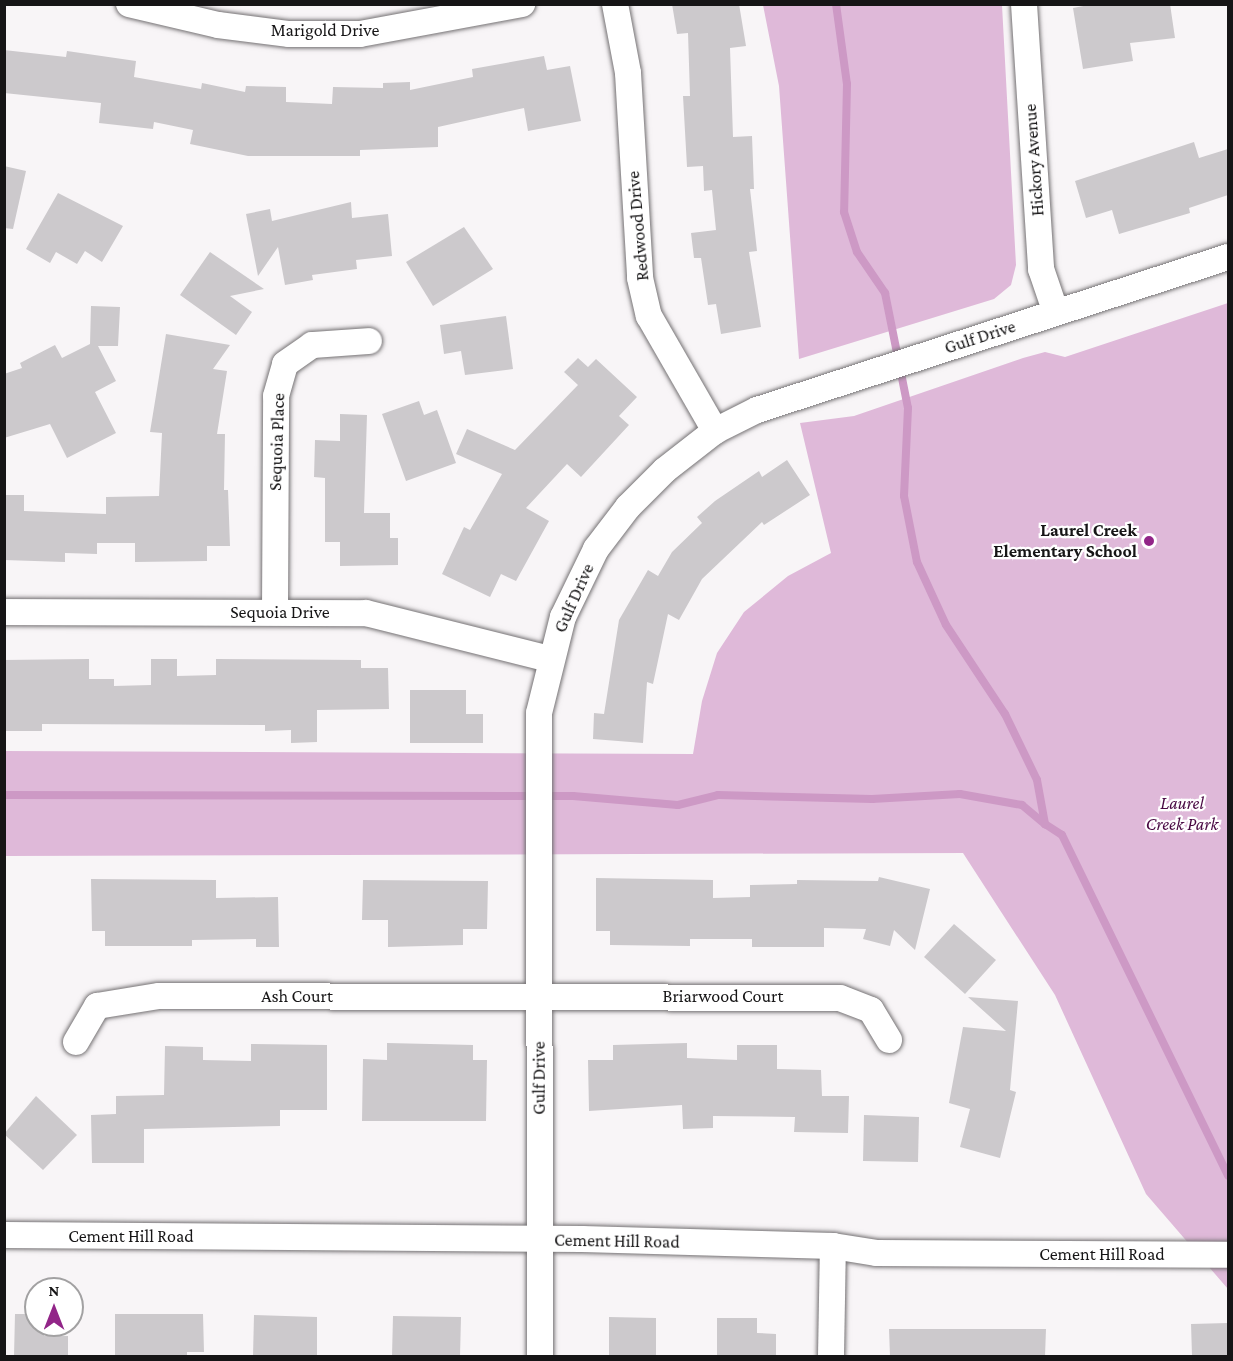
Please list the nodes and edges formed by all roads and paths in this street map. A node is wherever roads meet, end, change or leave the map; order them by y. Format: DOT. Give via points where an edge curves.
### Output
graph roads {
  1 [pos="129,4"];
  2 [pos="522,4"];
  3 [pos="615,4"];
  4 [pos="1024,4"];
  5 [pos="1228,257"];
  6 [pos="1056,313"];
  7 [pos="369,341"];
  8 [pos="715,431"];
  9 [pos="275,611"];
  10 [pos="4,612"];
  11 [pos="549,659"];
  12 [pos="539,997"];
  13 [pos="889,1040"];
  14 [pos="76,1042"];
  15 [pos="4,1235"];
  16 [pos="539,1239"];
  17 [pos="833,1246"];
  18 [pos="1228,1255"];
  19 [pos="540,1356"];
  20 [pos="831,1356"];
  1 -- 2 [label="street, Marigold Drive" via="218,25 289,34 360,33"];
  3 -- 8 [label="street, Redwood Drive" via="628,73 640,278 649,316"];
  4 -- 6 [label="street, Hickory Avenue" via="1041,269"];
  5 -- 6 [label="street, Gulf Drive"];
  6 -- 8 [label="street, Gulf Drive" via="781,401"];
  7 -- 9 [label="street, Sequoia Place" via="312,345 285,364 276,396"];
  8 -- 11 [label="street, Gulf Drive" via="646,488 611,529 571,597"];
  9 -- 10 [label="street, Sequoia Drive"];
  9 -- 11 [label="street, Sequoia Drive" via="366,614"];
  11 -- 12 [label="street, Gulf Drive" via="539,713"];
  12 -- 13 [label="street, Briarwood Court" via="840,998 871,1010"];
  12 -- 14 [label="street, Ash Court" via="159,996 98,1006"];
  12 -- 16 [label="street, Gulf Drive"];
  15 -- 16 [label="street, Cement Hill Road"];
  16 -- 17 [label="street, Cement Hill Road"];
  16 -- 19 [label="street, Gulf Drive"];
  17 -- 18 [label="street, Cement Hill Road" via="877,1253"];
  17 -- 20 [label="street"];
}
